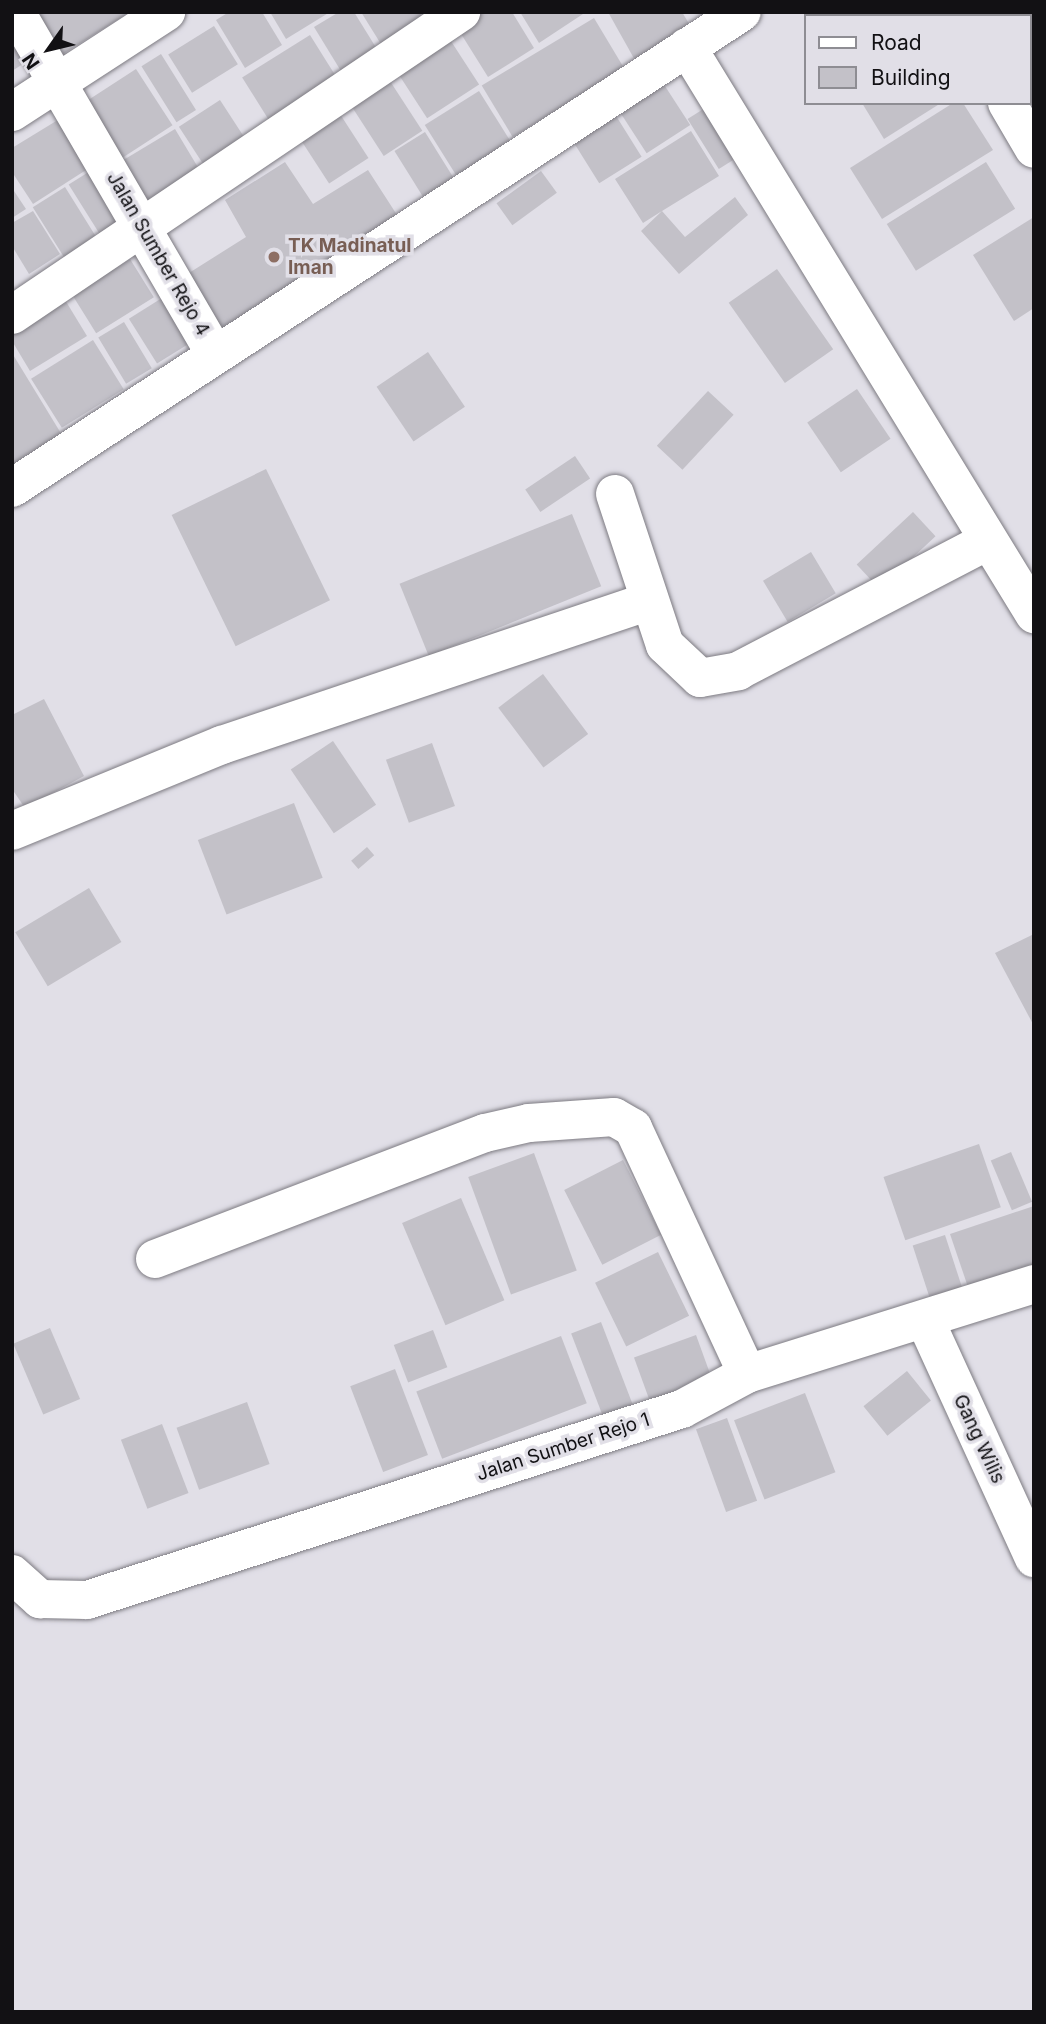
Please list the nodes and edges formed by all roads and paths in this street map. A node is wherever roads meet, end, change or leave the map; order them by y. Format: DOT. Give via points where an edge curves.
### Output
graph roads {
  1 [pos="16,12"];
  2 [pos="166,12"];
  3 [pos="461,12"];
  4 [pos="742,12"];
  5 [pos="687,47"];
  6 [pos="58,82"];
  7 [pos="1008,105"];
  8 [pos="12,112"];
  9 [pos="1034,149"];
  10 [pos="144,231"];
  11 [pos="12,315"];
  12 [pos="215,354"];
  13 [pos="12,488"];
  14 [pos="615,494"];
  15 [pos="986,542"];
  16 [pos="649,601"];
  17 [pos="1034,614"];
  18 [pos="12,831"];
  19 [pos="155,1259"];
  20 [pos="1034,1284"];
  21 [pos="925,1320"];
  22 [pos="747,1374"];
  23 [pos="1034,1558"];
  24 [pos="12,1574"];
  1 -- 6 [label="street, Jalan Sumber Rejo 4"];
  2 -- 6 [label="street"];
  3 -- 10 [label="street"];
  4 -- 5 [label="street, Jalan Sumber Rejo 4"];
  5 -- 12 [label="street, Jalan Sumber Rejo 4"];
  5 -- 15 [label="street"];
  6 -- 8 [label="street"];
  6 -- 10 [label="street, Jalan Sumber Rejo 4"];
  7 -- 9 [label="street"];
  10 -- 11 [label="street"];
  10 -- 12 [label="street, Jalan Sumber Rejo 4"];
  12 -- 13 [label="street"];
  14 -- 16 [label="street"];
  15 -- 16 [label="street" via="763,659 717,677 700,678 682,666 665,645"];
  15 -- 17 [label="street"];
  16 -- 18 [label="street" via="222,745"];
  19 -- 22 [label="street" via="485,1133 528,1123 614,1117 633,1128"];
  20 -- 21 [label="street, Jalan Sumber Rejo 1"];
  21 -- 22 [label="street, Jalan Sumber Rejo 1"];
  21 -- 23 [label="street, Gang Wilis"];
  22 -- 24 [label="street, Jalan Sumber Rejo 1" via="682,1409 87,1600 40,1599"];
}
